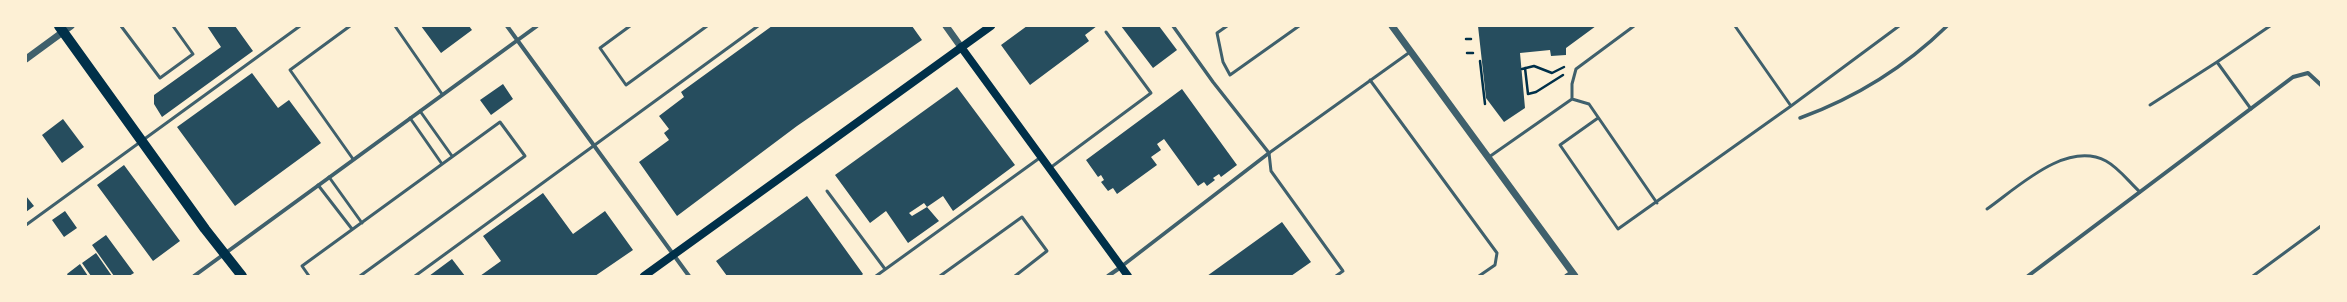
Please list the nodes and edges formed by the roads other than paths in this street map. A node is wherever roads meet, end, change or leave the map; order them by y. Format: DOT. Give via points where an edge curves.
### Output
graph roads {
  1 [pos="121,26"];
  2 [pos="173,26"];
  3 [pos="300,26"];
  4 [pos="350,26"];
  5 [pos="394,26"];
  6 [pos="507,26"];
  7 [pos="537,26"];
  8 [pos="630,26"];
  9 [pos="707,26"];
  10 [pos="758,26"];
  11 [pos="946,26"];
  12 [pos="991,26"];
  13 [pos="1173,26"];
  14 [pos="1226,26"];
  15 [pos="1299,26"];
  16 [pos="1392,26"];
  17 [pos="1634,26"];
  18 [pos="1735,26"];
  19 [pos="1899,26"];
  20 [pos="1946,26"];
  21 [pos="2270,26"];
  22 [pos="65,28"];
  23 [pos="1106,32"];
  24 [pos="517,40"];
  25 [pos="961,47"];
  26 [pos="1410,52"];
  27 [pos="26,59"];
  28 [pos="2217,62"];
  29 [pos="1370,80"];
  30 [pos="2321,85"];
  31 [pos="442,94"];
  32 [pos="1572,99"];
  33 [pos="2150,105"];
  34 [pos="1792,106"];
  35 [pos="2251,109"];
  36 [pos="420,111"];
  37 [pos="410,118"];
  38 [pos="1598,118"];
  39 [pos="1800,118"];
  40 [pos="142,141"];
  41 [pos="595,146"];
  42 [pos="1269,153"];
  43 [pos="452,156"];
  44 [pos="1041,157"];
  45 [pos="1488,158"];
  46 [pos="353,159"];
  47 [pos="442,164"];
  48 [pos="1050,168"];
  49 [pos="329,177"];
  50 [pos="318,184"];
  51 [pos="828,192"];
  52 [pos="2140,192"];
  53 [pos="1657,203"];
  54 [pos="1987,209"];
  55 [pos="362,223"];
  56 [pos="26,225"];
  57 [pos="2321,226"];
  58 [pos="352,229"];
  59 [pos="223,254"];
  60 [pos="674,255"];
  61 [pos="1122,266"];
  62 [pos="885,269"];
  63 [pos="1571,275"];
  64 [pos="194,276"];
  65 [pos="242,276"];
  66 [pos="309,276"];
  67 [pos="360,276"];
  68 [pos="415,276"];
  69 [pos="644,276"];
  70 [pos="689,276"];
  71 [pos="876,276"];
  72 [pos="940,276"];
  73 [pos="1015,276"];
  74 [pos="1108,276"];
  75 [pos="1128,276"];
  76 [pos="1336,276"];
  77 [pos="1479,276"];
  78 [pos="2028,276"];
  79 [pos="2253,276"];
  1 -- 2 [label="lane" via="160,78 193,54"];
  3 -- 40 [label="lane"];
  4 -- 46 [label="lane" via="290,70"];
  5 -- 31 [label="lane"];
  6 -- 24 [label="street"];
  7 -- 24 [label="street"];
  8 -- 9 [label="lane" via="600,48 626,85"];
  10 -- 41 [label="lane"];
  11 -- 25 [label="street"];
  12 -- 25 [label="main road"];
  13 -- 42 [label="street"];
  14 -- 15 [label="lane" via="1218,33 1223,62 1230,75"];
  16 -- 26 [label="street"];
  17 -- 32 [label="lane" via="1576,69"];
  18 -- 34 [label="lane"];
  19 -- 34 [label="lane"];
  20 -- 39 [label="street" via="1920,51 1869,85 1836,105"];
  21 -- 28 [label="lane"];
  22 -- 27 [label="street"];
  22 -- 40 [label="main road"];
  23 -- 48 [label="lane" via="1151,93"];
  24 -- 31 [label="street"];
  24 -- 41 [label="street"];
  25 -- 44 [label="main road"];
  25 -- 60 [label="main road"];
  26 -- 29 [label="lane"];
  26 -- 45 [label="street"];
  28 -- 33 [label="lane"];
  28 -- 35 [label="lane"];
  29 -- 42 [label="lane"];
  29 -- 77 [label="lane" via="1497,252 1495,265"];
  30 -- 35 [label="street" via="2308,73 2293,77"];
  31 -- 36 [label="street"];
  32 -- 38 [label="lane" via="1589,104"];
  32 -- 45 [label="lane"];
  34 -- 53 [label="lane"];
  35 -- 52 [label="street"];
  36 -- 37 [label="street"];
  36 -- 43 [label="lane"];
  37 -- 46 [label="street"];
  37 -- 47 [label="lane"];
  38 -- 53 [label="lane"];
  38 -- 53 [label="lane" via="1560,145 1564,152 1618,229"];
  40 -- 56 [label="lane"];
  40 -- 59 [label="main road"];
  41 -- 60 [label="street"];
  41 -- 68 [label="lane"];
  42 -- 61 [label="street"];
  42 -- 76 [label="lane" via="1271,171 1343,271"];
  43 -- 47 [label="lane"];
  43 -- 67 [label="lane" via="500,122 525,156"];
  44 -- 48 [label="main road"];
  44 -- 62 [label="lane"];
  45 -- 63 [label="street"];
  46 -- 49 [label="street"];
  47 -- 55 [label="lane"];
  48 -- 61 [label="main road"];
  49 -- 50 [label="street"];
  49 -- 55 [label="lane"];
  50 -- 58 [label="lane"];
  50 -- 59 [label="street"];
  51 -- 62 [label="lane"];
  52 -- 54 [label="lane" via="2106,162 2097,158 2079,157 2048,165"];
  52 -- 78 [label="street"];
  55 -- 58 [label="lane"];
  57 -- 79 [label="lane"];
  58 -- 66 [label="lane" via="302,266"];
  59 -- 64 [label="street"];
  59 -- 65 [label="main road"];
  60 -- 69 [label="main road"];
  60 -- 70 [label="street"];
  61 -- 74 [label="street"];
  61 -- 75 [label="main road"];
  62 -- 71 [label="lane"];
  72 -- 73 [label="lane" via="1022,216 1048,251"];
}
